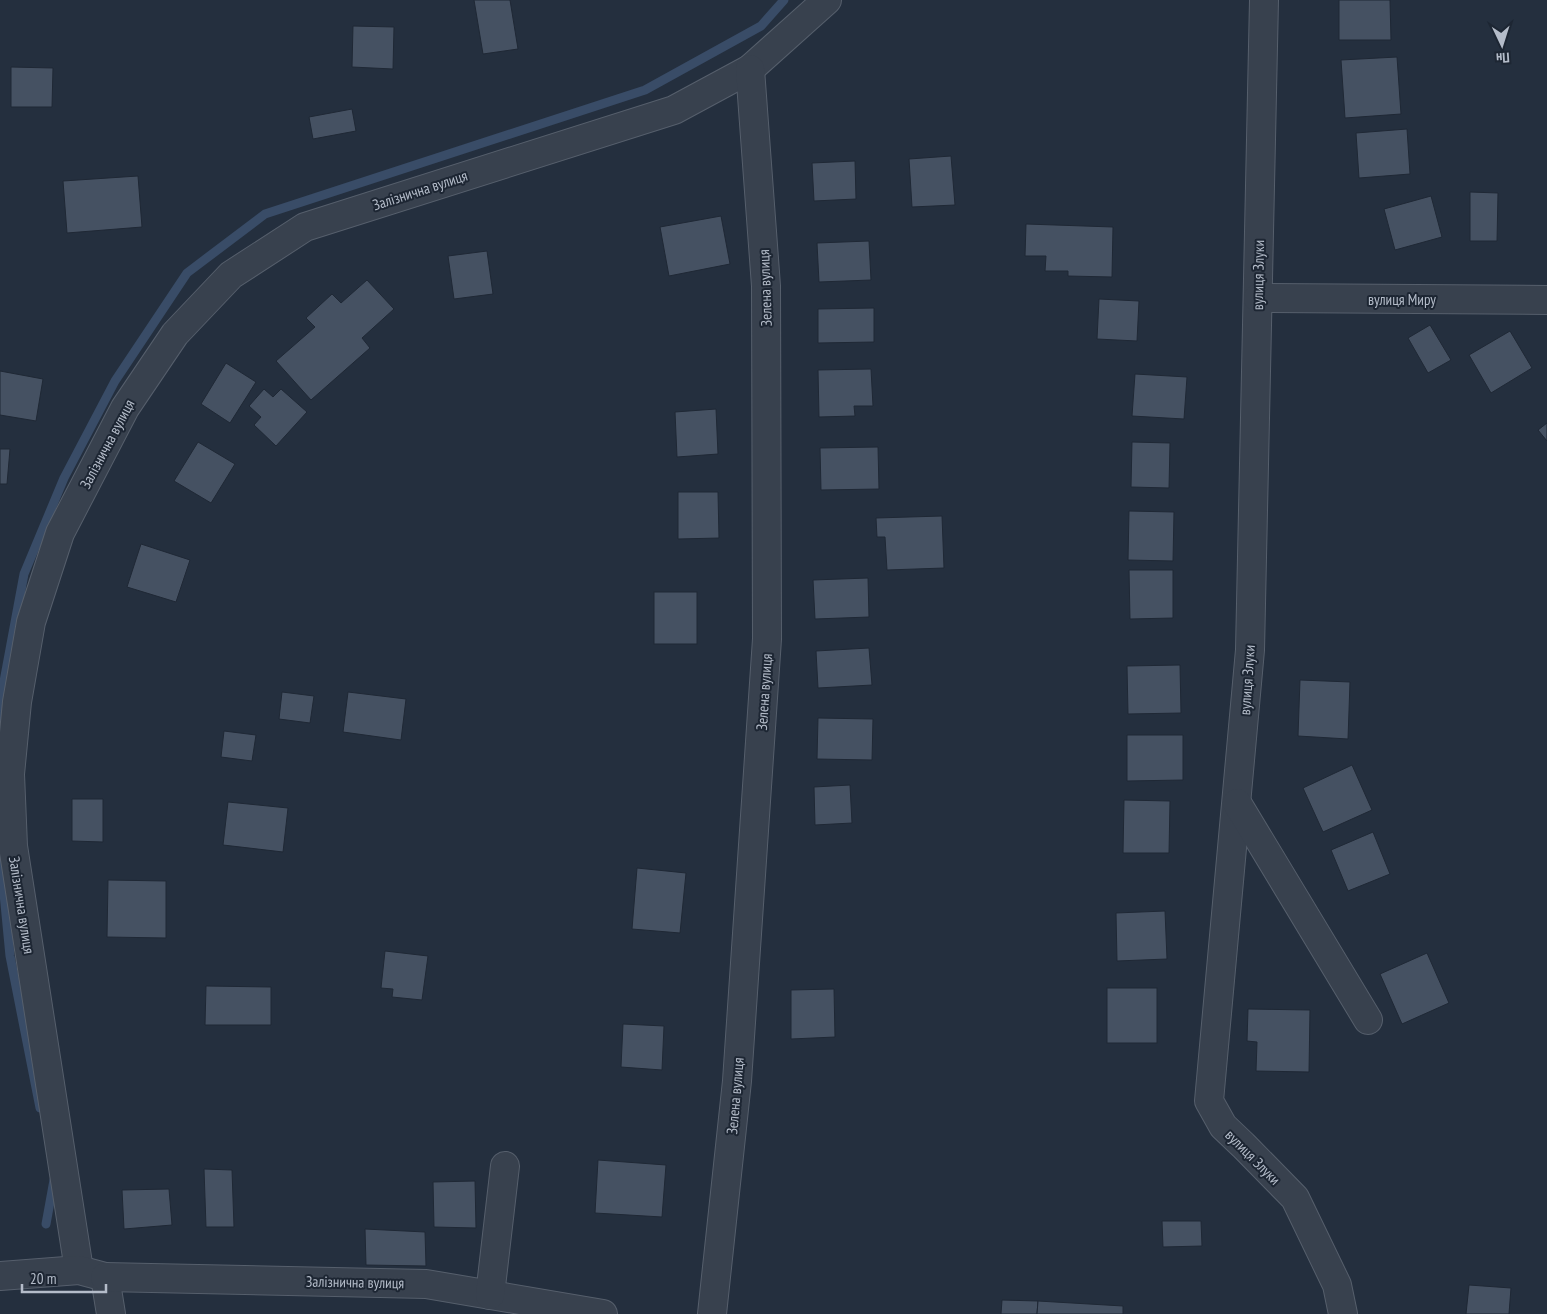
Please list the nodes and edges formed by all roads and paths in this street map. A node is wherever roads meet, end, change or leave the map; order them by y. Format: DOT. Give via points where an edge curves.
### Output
graph roads {
  1 [pos="827,0"];
  2 [pos="1264,0"];
  3 [pos="750,69"];
  4 [pos="1258,298"];
  5 [pos="1547,300"];
  6 [pos="1237,803"];
  7 [pos="1368,1020"];
  8 [pos="505,1166"];
  9 [pos="79,1270"];
  10 [pos="0,1276"];
  11 [pos="105,1276"];
  12 [pos="490,1295"];
  13 [pos="111,1314"];
  14 [pos="603,1314"];
  15 [pos="712,1314"];
  16 [pos="1343,1314"];
  1 -- 3 [label="street, Залізнична вулиця"];
  2 -- 4 [label="street, вулиця Злуки"];
  3 -- 9 [label="street, Залізнична вулиця" via="674,110 305,227 231,274 174,334 125,408 60,533 31,622 16,702 10,774 13,846"];
  3 -- 15 [label="street, Зелена вулиця" via="766,286 767,639 737,1081"];
  4 -- 5 [label="street, вулиця Миру"];
  4 -- 6 [label="street, вулиця Злуки" via="1250,650"];
  6 -- 7 [label="street"];
  6 -- 16 [label="street, вулиця Злуки" via="1209,1101 1223,1126 1295,1198 1337,1285"];
  8 -- 12 [label="street"];
  9 -- 10 [label="street"];
  9 -- 11 [label="street, Залізнична вулиця"];
  11 -- 12 [label="street, Залізнична вулиця" via="426,1284"];
  11 -- 13 [label="street"];
  12 -- 14 [label="street, Залізнична вулиця"];
}
